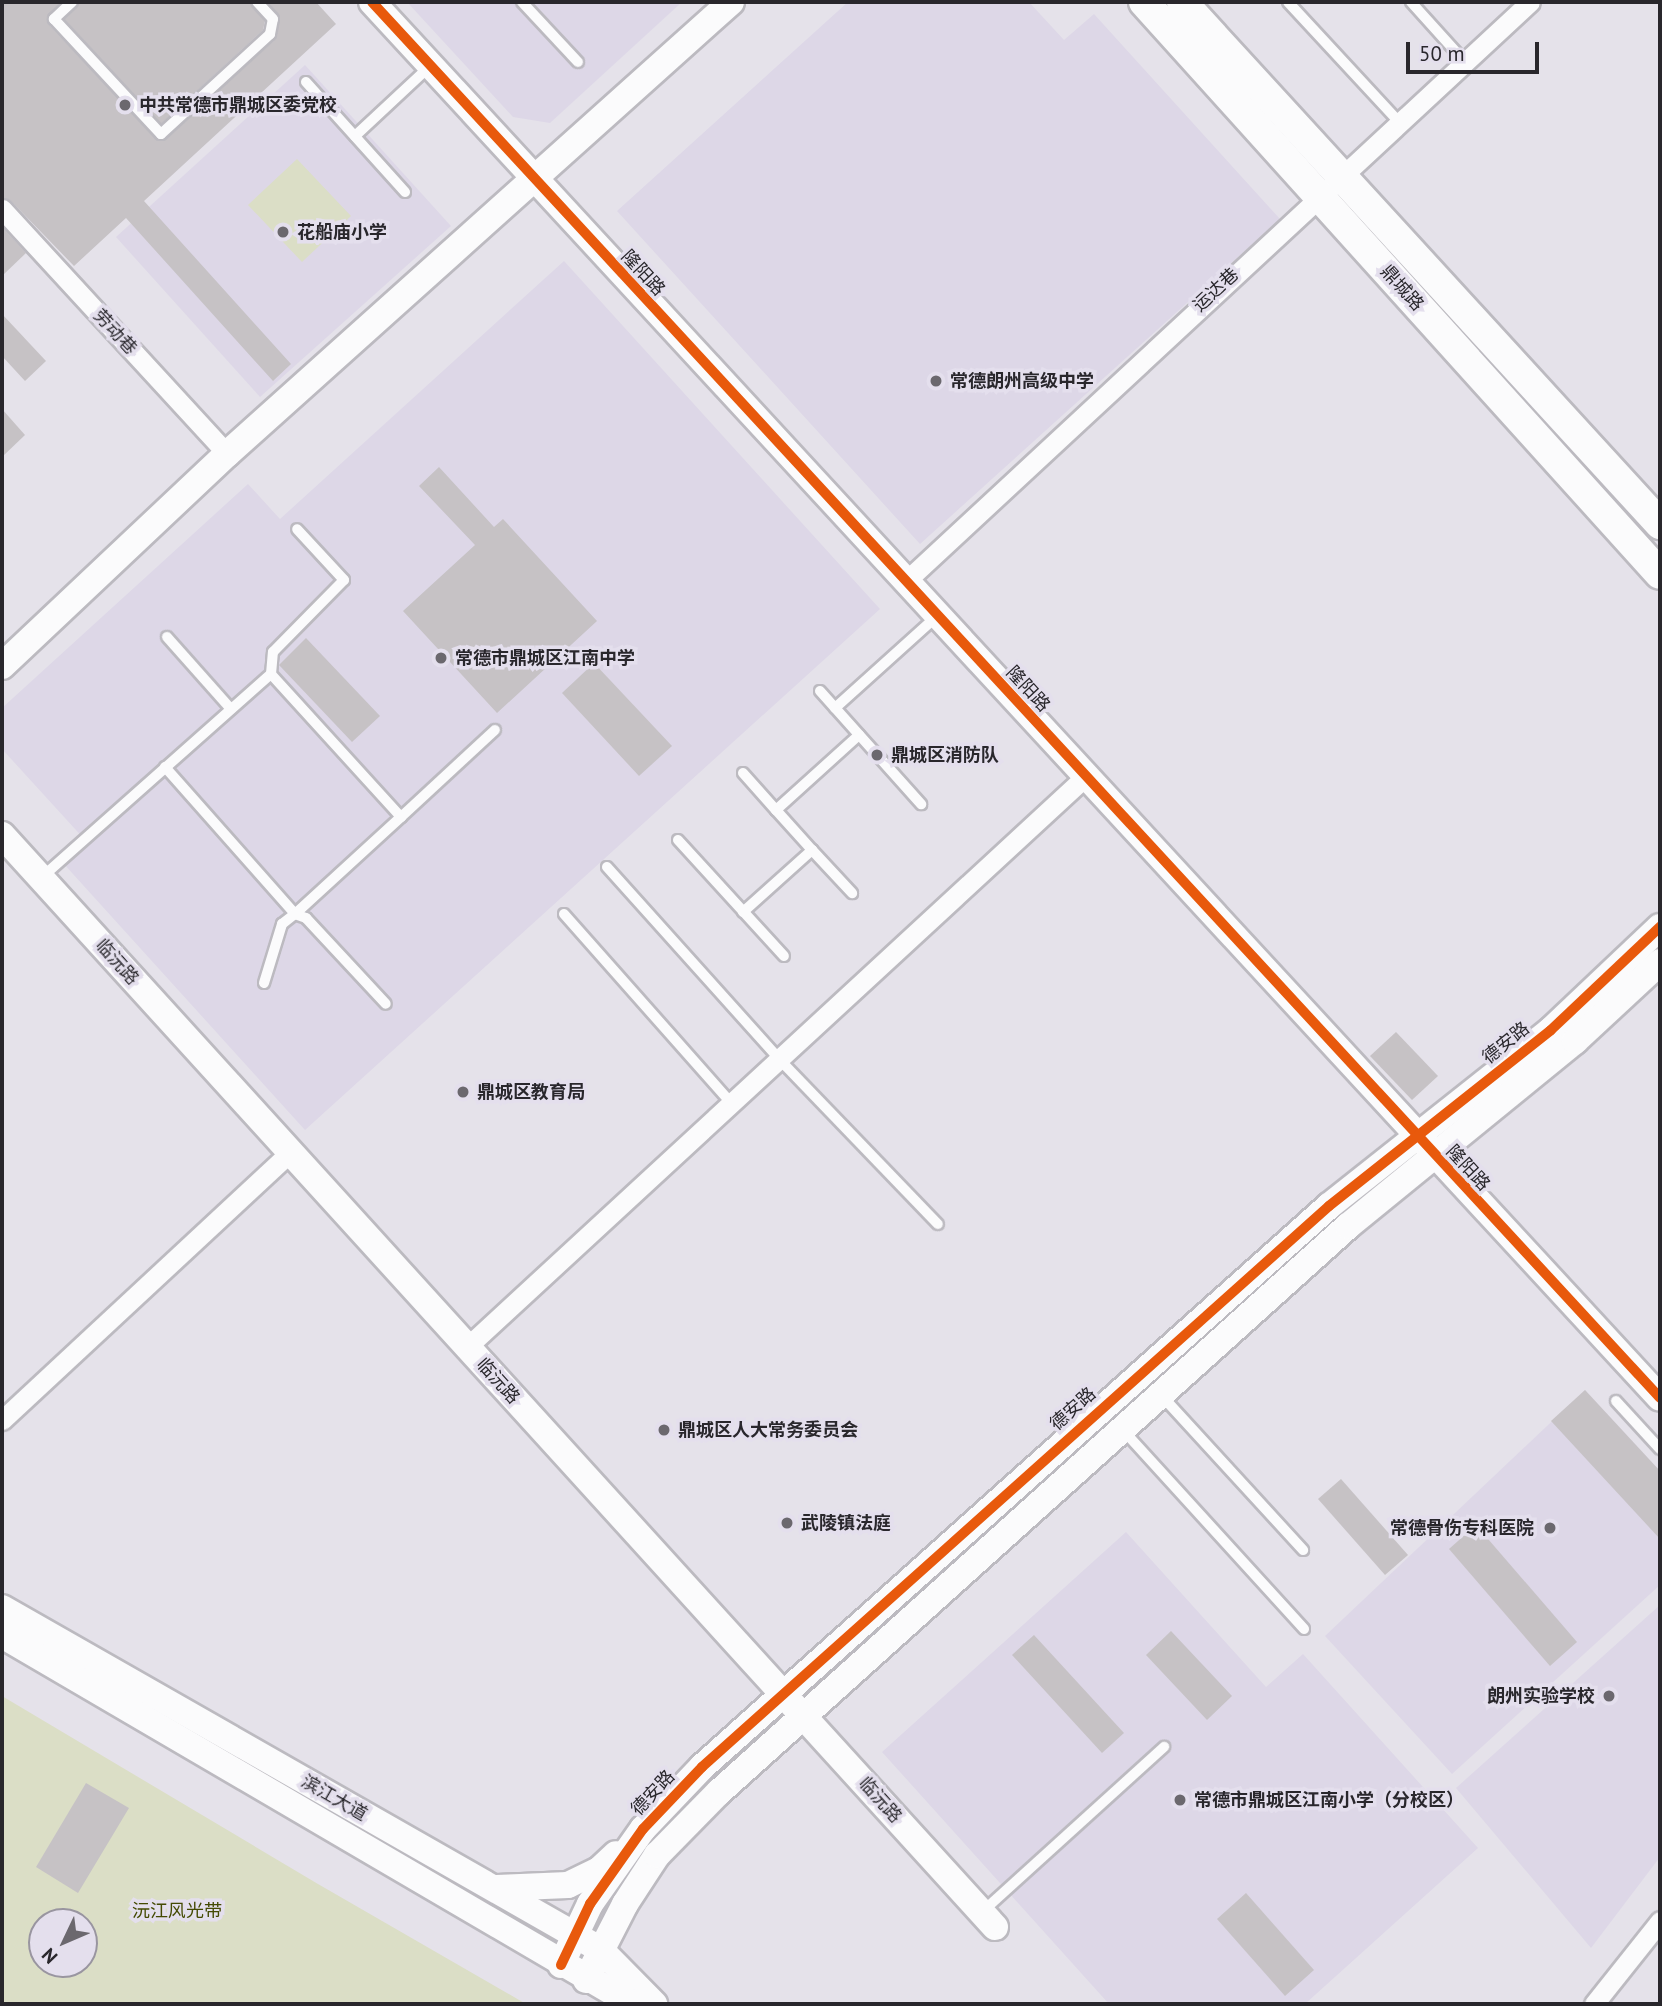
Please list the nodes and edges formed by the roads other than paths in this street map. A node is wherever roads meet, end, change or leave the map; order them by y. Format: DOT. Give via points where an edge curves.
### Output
graph roads {
  1 [pos="72,2"];
  2 [pos="257,2"];
  3 [pos="372,2"];
  4 [pos="523,2"];
  5 [pos="731,2"];
  6 [pos="1144,2"];
  7 [pos="1182,2"];
  8 [pos="1289,2"];
  9 [pos="1411,2"];
  10 [pos="1530,2"];
  11 [pos="578,62"];
  12 [pos="1465,62"];
  13 [pos="431,66"];
  14 [pos="306,82"];
  15 [pos="1399,122"];
  16 [pos="355,136"];
  17 [pos="534,182"];
  18 [pos="1329,185"];
  19 [pos="405,192"];
  20 [pos="2,209"];
  21 [pos="227,454"];
  22 [pos="1660,524"];
  23 [pos="298,529"];
  24 [pos="1660,573"];
  25 [pos="905,581"];
  26 [pos="937,615"];
  27 [pos="167,637"];
  28 [pos="2,666"];
  29 [pos="271,674"];
  30 [pos="820,691"];
  31 [pos="835,708"];
  32 [pos="231,709"];
  33 [pos="495,730"];
  34 [pos="859,735"];
  35 [pos="165,767"];
  36 [pos="743,773"];
  37 [pos="1085,776"];
  38 [pos="921,804"];
  39 [pos="776,810"];
  40 [pos="401,817"];
  41 [pos="2,835"];
  42 [pos="678,841"];
  43 [pos="812,850"];
  44 [pos="607,867"];
  45 [pos="41,878"];
  46 [pos="852,893"];
  47 [pos="743,912"];
  48 [pos="295,914"];
  49 [pos="564,914"];
  50 [pos="1660,927"];
  51 [pos="783,956"];
  52 [pos="1660,962"];
  53 [pos="264,983"];
  54 [pos="386,1004"];
  55 [pos="779,1059"];
  56 [pos="731,1102"];
  57 [pos="1424,1147"];
  58 [pos="290,1152"];
  59 [pos="938,1224"];
  60 [pos="467,1346"];
  61 [pos="1160,1394"];
  62 [pos="1660,1398"];
  63 [pos="1616,1401"];
  64 [pos="2,1420"];
  65 [pos="1122,1428"];
  66 [pos="1660,1450"];
  67 [pos="1303,1550"];
  68 [pos="2,1608"];
  69 [pos="1304,1629"];
  70 [pos="2,1635"];
  71 [pos="782,1693"];
  72 [pos="802,1714"];
  73 [pos="1164,1747"];
  74 [pos="643,1829"];
  75 [pos="491,1888"];
  76 [pos="988,1920"];
  77 [pos="1660,1921"];
  78 [pos="574,1934"];
  79 [pos="601,1950"];
  80 [pos="561,1965"];
  81 [pos="586,1980"];
  82 [pos="633,2004"];
  83 [pos="654,2004"];
  84 [pos="1594,2004"];
  1 -- 2 [label="lane" via="54,19 161,134 270,34 273,19"];
  3 -- 13 [label="street, 隆阳路"];
  4 -- 11 [label="lane"];
  5 -- 17 [label="street"];
  6 -- 18 [label="main road, 鼎城路"];
  7 -- 18 [label="main road, 鼎城路"];
  8 -- 15 [label="lane"];
  9 -- 12 [label="lane"];
  10 -- 12 [label="street, 运达巷"];
  12 -- 15 [label="street, 运达巷"];
  13 -- 16 [label="lane"];
  13 -- 17 [label="street, 隆阳路"];
  14 -- 16 [label="lane"];
  15 -- 18 [label="street, 运达巷"];
  16 -- 19 [label="lane"];
  17 -- 21 [label="street"];
  17 -- 25 [label="street, 隆阳路"];
  18 -- 22 [label="main road, 鼎城路"];
  18 -- 24 [label="main road, 鼎城路"];
  18 -- 25 [label="street, 运达巷"];
  20 -- 21 [label="street, 劳动巷"];
  21 -- 28 [label="street"];
  23 -- 29 [label="lane" via="344,580 273,652"];
  25 -- 26 [label="street, 隆阳路"];
  26 -- 31 [label="lane"];
  26 -- 37 [label="street, 隆阳路"];
  27 -- 32 [label="lane"];
  29 -- 32 [label="lane"];
  29 -- 40 [label="lane"];
  30 -- 31 [label="lane"];
  31 -- 34 [label="lane"];
  32 -- 35 [label="lane"];
  33 -- 40 [label="lane"];
  34 -- 38 [label="lane"];
  34 -- 39 [label="lane"];
  35 -- 45 [label="lane"];
  35 -- 48 [label="lane"];
  36 -- 39 [label="lane"];
  37 -- 55 [label="street"];
  37 -- 57 [label="street, 隆阳路"];
  39 -- 43 [label="lane"];
  40 -- 48 [label="lane"];
  41 -- 45 [label="street, 临沅路"];
  42 -- 47 [label="lane"];
  43 -- 46 [label="lane"];
  43 -- 47 [label="lane"];
  44 -- 55 [label="lane"];
  45 -- 58 [label="street, 临沅路"];
  47 -- 51 [label="lane"];
  48 -- 53 [label="lane" via="282,923"];
  48 -- 54 [label="lane" via="306,918"];
  49 -- 56 [label="lane"];
  50 -- 57 [label="street, 德安路"];
  52 -- 57 [label="street, 德安路" via="1575,1041"];
  55 -- 56 [label="street"];
  55 -- 59 [label="lane"];
  56 -- 60 [label="street"];
  57 -- 61 [label="street, 德安路"];
  57 -- 62 [label="street, 隆阳路"];
  57 -- 71 [label="street, 德安路" via="1329,1206"];
  58 -- 60 [label="street, 临沅路"];
  58 -- 64 [label="street"];
  60 -- 71 [label="street, 临沅路"];
  61 -- 65 [label="street, 德安路"];
  61 -- 67 [label="lane"];
  63 -- 66 [label="lane"];
  65 -- 69 [label="lane"];
  65 -- 72 [label="street, 德安路"];
  68 -- 75 [label="street, 滨江大道"];
  70 -- 80 [label="street, 滨江大道"];
  71 -- 72 [label="street, 临沅路"];
  71 -- 74 [label="street, 德安路"];
  72 -- 76 [label="street, 临沅路"];
  72 -- 79 [label="street, 德安路" via="657,1855"];
  73 -- 76 [label="lane"];
  74 -- 75 [label="street" via="599,1870 568,1885 531,1890"];
  74 -- 78 [label="street, 德安路"];
  75 -- 78 [label="street, 滨江大道"];
  77 -- 84 [label="street"];
  78 -- 79 [label="street, 滨江大道"];
  78 -- 80 [label="street, 德安路"];
  79 -- 81 [label="street, 德安路"];
  79 -- 83 [label="street, 滨江大道"];
  80 -- 81 [label="street, 滨江大道"];
  81 -- 82 [label="street, 滨江大道"];
}
